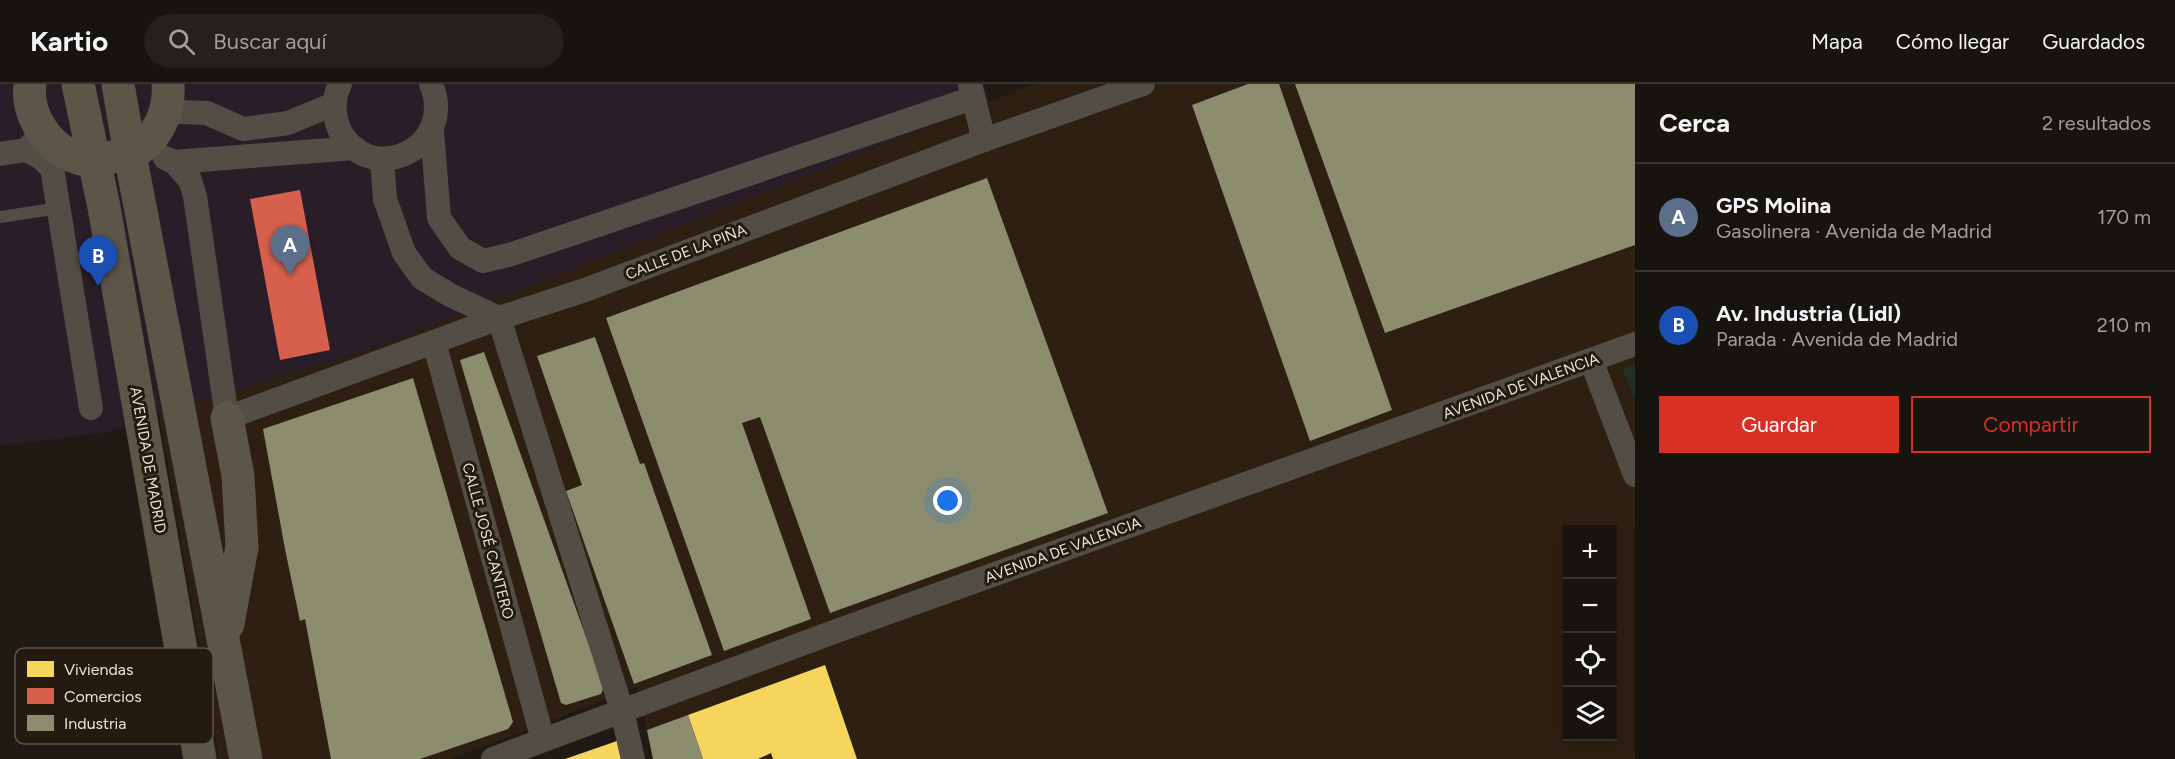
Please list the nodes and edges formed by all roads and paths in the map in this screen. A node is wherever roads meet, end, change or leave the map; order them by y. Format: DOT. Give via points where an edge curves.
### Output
graph roads {
  1 [pos="30,84"];
  2 [pos="78,84"];
  3 [pos="118,84"];
  4 [pos="431,84"];
  5 [pos="1143,84"];
  6 [pos="972,91"];
  7 [pos="337,94"];
  8 [pos="168,95"];
  9 [pos="432,131"];
  10 [pos="984,140"];
  11 [pos="34,142"];
  12 [pos="355,148"];
  13 [pos="135,151"];
  14 [pos="0,154"];
  15 [pos="382,159"];
  16 [pos="95,161"];
  17 [pos="174,162"];
  18 [pos="59,208"];
  19 [pos="0,218"];
  20 [pos="499,318"];
  21 [pos="434,342"];
  22 [pos="1635,344"];
  23 [pos="1591,360"];
  24 [pos="91,408"];
  25 [pos="227,418"];
  26 [pos="1635,475"];
  27 [pos="225,644"];
  28 [pos="181,648"];
  29 [pos="622,711"];
  30 [pos="543,740"];
  31 [pos="197,744"];
  32 [pos="200,759"];
  33 [pos="246,759"];
  34 [pos="493,759"];
  35 [pos="633,759"];
  1 -- 11 [label="main road"];
  2 -- 16 [label="main road, AVENIDA DE MADRID"];
  3 -- 13 [label="main road"];
  4 -- 9 [label="street" via="437,114"];
  5 -- 10 [label="street, CALLE DE LA PIÑA"];
  6 -- 9 [label="street" via="727,182 483,261 460,248 439,218"];
  6 -- 10 [label="street"];
  7 -- 8 [label="street" via="288,123 243,129 207,113 178,112"];
  7 -- 12 [label="street" via="336,121"];
  8 -- 13 [label="main road" via="158,129"];
  8 -- 17 [label="street"];
  9 -- 15 [label="street" via="411,152"];
  10 -- 20 [label="street, CALLE DE LA PIÑA" via="596,286"];
  11 -- 14 [label="street"];
  11 -- 16 [label="main road"];
  11 -- 18 [label="street" via="40,157 52,168"];
  12 -- 15 [label="street"];
  12 -- 17 [label="street"];
  13 -- 16 [label="main road"];
  13 -- 17 [label="street"];
  13 -- 27 [label="main road"];
  15 -- 20 [label="street" via="385,199 404,253 422,278"];
  16 -- 28 [label="main road, AVENIDA DE MADRID"];
  17 -- 25 [label="street" via="190,180 195,196"];
  18 -- 19 [label="lane"];
  18 -- 24 [label="street"];
  20 -- 21 [label="street, CALLE DE LA PIÑA"];
  20 -- 29 [label="street"];
  21 -- 25 [label="street, CALLE DE LA PIÑA"];
  21 -- 30 [label="street, CALLE JOSÉ CANTERO"];
  22 -- 23 [label="street, AVENIDA DE VALENCIA"];
  23 -- 26 [label="street"];
  23 -- 29 [label="street, AVENIDA DE VALENCIA"];
  25 -- 27 [label="main road" via="238,476 242,547"];
  27 -- 33 [label="main road"];
  29 -- 30 [label="street, AVENIDA DE VALENCIA"];
  29 -- 35 [label="street"];
  30 -- 34 [label="street, AVENIDA DE VALENCIA"];
  31 -- 32 [label="main road, AVENIDA DE MADRID"];
}
